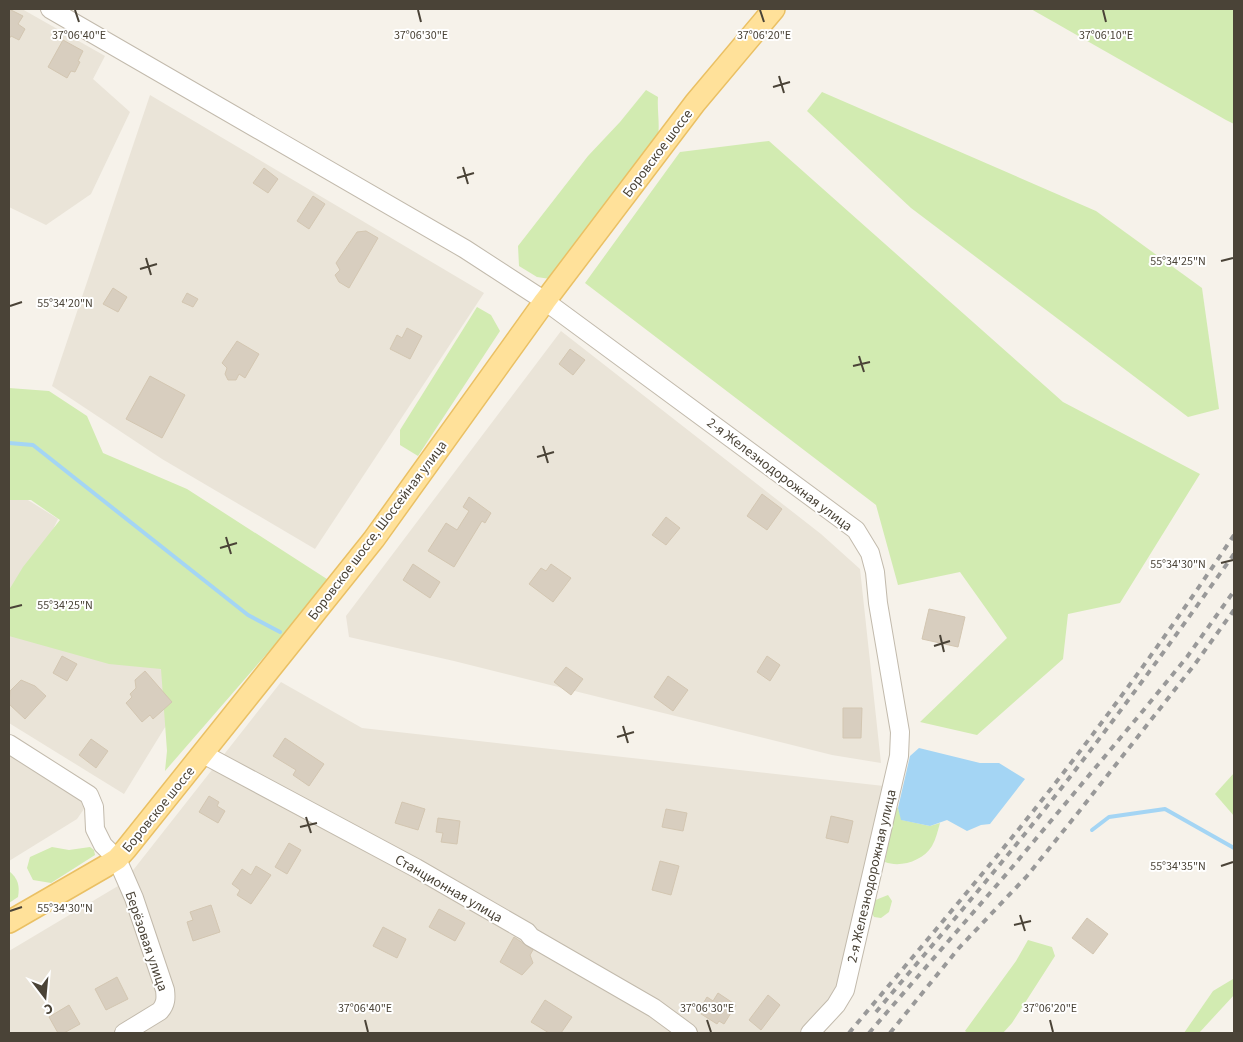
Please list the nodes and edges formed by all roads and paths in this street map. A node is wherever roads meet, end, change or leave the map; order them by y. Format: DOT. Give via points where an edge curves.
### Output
graph roads {
  1 [pos="50,9"];
  2 [pos="774,9"];
  3 [pos="545,301"];
  4 [pos="9,744"];
  5 [pos="203,754"];
  6 [pos="117,859"];
  7 [pos="9,922"];
  8 [pos="124,1033"];
  9 [pos="688,1033"];
  10 [pos="810,1033"];
  1 -- 3 [label="street, 2-я Железнодорожная улица" via="465,249"];
  2 -- 3 [label="main road, Боровское шоссе" via="695,103"];
  3 -- 5 [label="main road, Боровское шоссе, Шоссейная улица" via="374,539"];
  3 -- 10 [label="street, 2-я Железнодорожная улица" via="856,530 870,553 900,732 899,756 845,990"];
  4 -- 6 [label="street, Берёзовая улица" via="89,796 94,807 95,829 103,845"];
  5 -- 6 [label="main road, Боровское шоссе"];
  5 -- 9 [label="street, Станционная улица" via="416,868 654,1008"];
  6 -- 7 [label="main road, Боровское шоссе"];
  6 -- 8 [label="street, Берёзовая улица" via="166,998 160,1011"];
}
